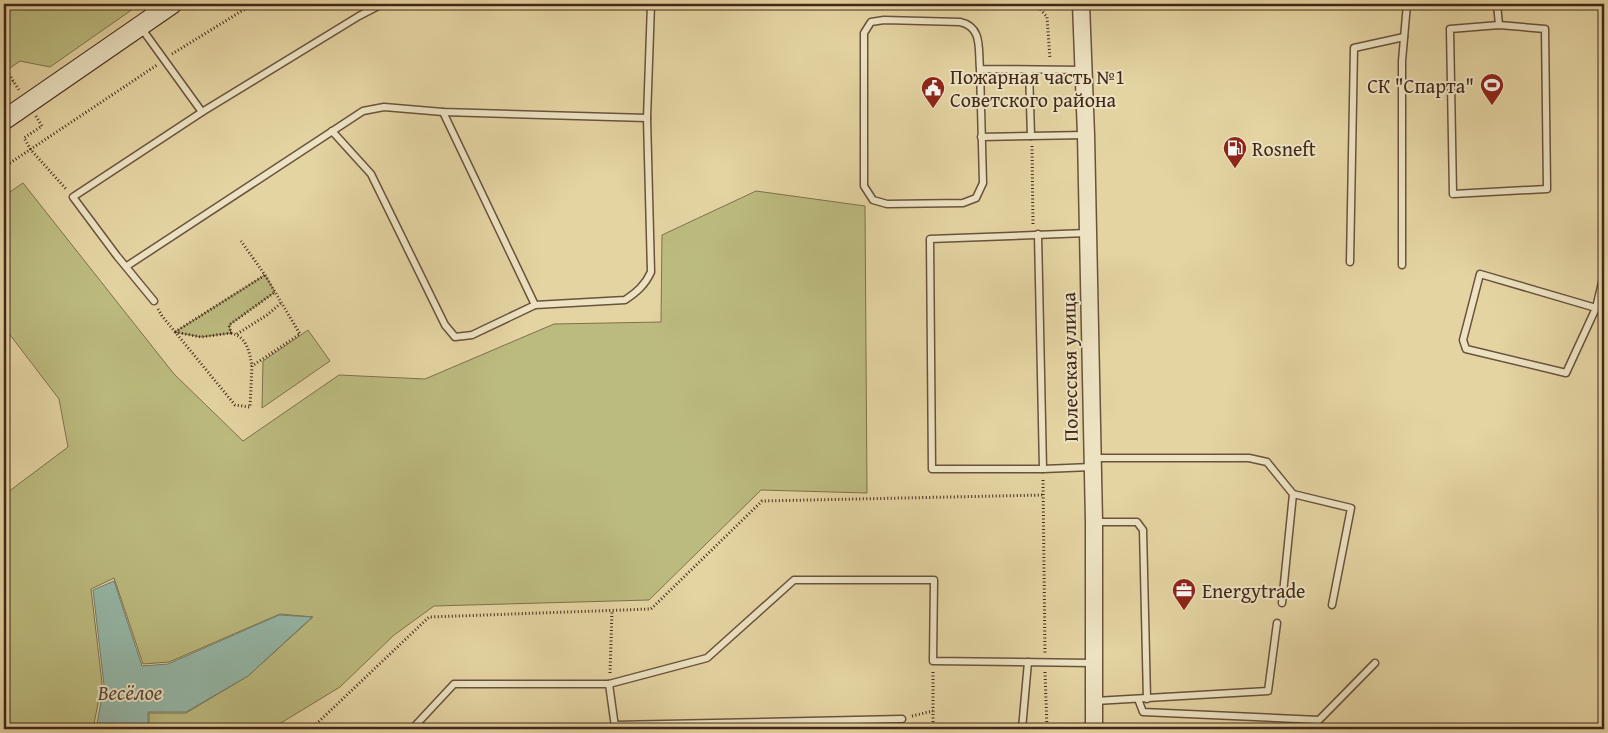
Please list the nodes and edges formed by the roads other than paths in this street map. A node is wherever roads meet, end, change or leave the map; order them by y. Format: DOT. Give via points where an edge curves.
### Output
graph roads {
  1 [pos="172,4"];
  2 [pos="382,4"];
  3 [pos="651,4"];
  4 [pos="1080,4"];
  5 [pos="1407,4"];
  6 [pos="1497,4"];
  7 [pos="1498,25"];
  8 [pos="139,26"];
  9 [pos="1404,37"];
  10 [pos="980,69"];
  11 [pos="1029,70"];
  12 [pos="1084,70"];
  13 [pos="202,112"];
  14 [pos="443,112"];
  15 [pos="648,118"];
  16 [pos="4,120"];
  17 [pos="332,131"];
  18 [pos="1086,135"];
  19 [pos="1031,136"];
  20 [pos="981,137"];
  21 [pos="1088,233"];
  22 [pos="1036,234"];
  23 [pos="1350,262"];
  24 [pos="1402,265"];
  25 [pos="127,266"];
  26 [pos="1604,274"];
  27 [pos="154,301"];
  28 [pos="535,305"];
  29 [pos="1596,308"];
  30 [pos="1092,462"];
  31 [pos="1043,469"];
  32 [pos="1292,494"];
  33 [pos="1094,522"];
  34 [pos="1282,603"];
  35 [pos="1332,605"];
  36 [pos="1277,623"];
  37 [pos="1028,662"];
  38 [pos="1094,663"];
  39 [pos="1375,663"];
  40 [pos="609,684"];
  41 [pos="1138,699"];
  42 [pos="1147,699"];
  43 [pos="1094,701"];
  44 [pos="902,719"];
  45 [pos="615,727"];
  46 [pos="412,729"];
  47 [pos="1022,729"];
  48 [pos="1094,729"];
  1 -- 8 [label="main road"];
  2 -- 13 [label="lane"];
  3 -- 15 [label="lane"];
  4 -- 12 [label="street, Полесская улица"];
  5 -- 9 [label="lane"];
  6 -- 7 [label="lane"];
  7 -- 7 [label="lane" via="1450,29 1453,194 1547,189 1545,29"];
  8 -- 13 [label="lane"];
  8 -- 16 [label="main road"];
  9 -- 23 [label="lane" via="1354,48"];
  9 -- 24 [label="lane"];
  10 -- 11 [label="lane"];
  10 -- 20 [label="lane"];
  10 -- 20 [label="lane" via="977,33 969,24 871,22 864,33 864,186 873,200 887,204 963,203 976,198 982,183"];
  11 -- 12 [label="lane"];
  11 -- 19 [label="lane"];
  12 -- 18 [label="street, Полесская улица"];
  13 -- 25 [label="lane" via="73,198"];
  14 -- 15 [label="lane"];
  14 -- 17 [label="lane" via="384,107 363,111"];
  14 -- 28 [label="lane"];
  15 -- 28 [label="lane" via="651,272 646,283 625,300"];
  17 -- 25 [label="lane"];
  17 -- 28 [label="lane" via="372,174 445,325 455,337 472,335"];
  18 -- 19 [label="lane"];
  18 -- 21 [label="street, Полесская улица"];
  19 -- 20 [label="lane"];
  21 -- 22 [label="lane"];
  21 -- 30 [label="street, Полесская улица"];
  22 -- 31 [label="lane"];
  22 -- 31 [label="lane" via="930,239 932,468"];
  25 -- 27 [label="lane"];
  26 -- 29 [label="lane"];
  29 -- 29 [label="lane" via="1480,274 1463,340 1466,350 1566,373"];
  30 -- 31 [label="lane"];
  30 -- 32 [label="lane" via="1249,458 1267,462"];
  30 -- 33 [label="street, Полесская улица"];
  32 -- 34 [label="lane"];
  32 -- 35 [label="lane" via="1351,508"];
  33 -- 38 [label="street, Полесская улица"];
  33 -- 42 [label="lane" via="1136,522 1143,530"];
  36 -- 42 [label="lane" via="1268,691"];
  37 -- 38 [label="lane"];
  37 -- 40 [label="lane" via="933,661 934,580 794,580 707,658"];
  37 -- 47 [label="lane"];
  38 -- 43 [label="street, Полесская улица"];
  39 -- 41 [label="lane" via="1319,720 1143,712"];
  40 -- 45 [label="lane"];
  40 -- 46 [label="lane" via="454,684"];
  41 -- 42 [label="lane"];
  41 -- 43 [label="lane"];
  43 -- 48 [label="street, Полесская улица"];
  44 -- 45 [label="lane"];
}
